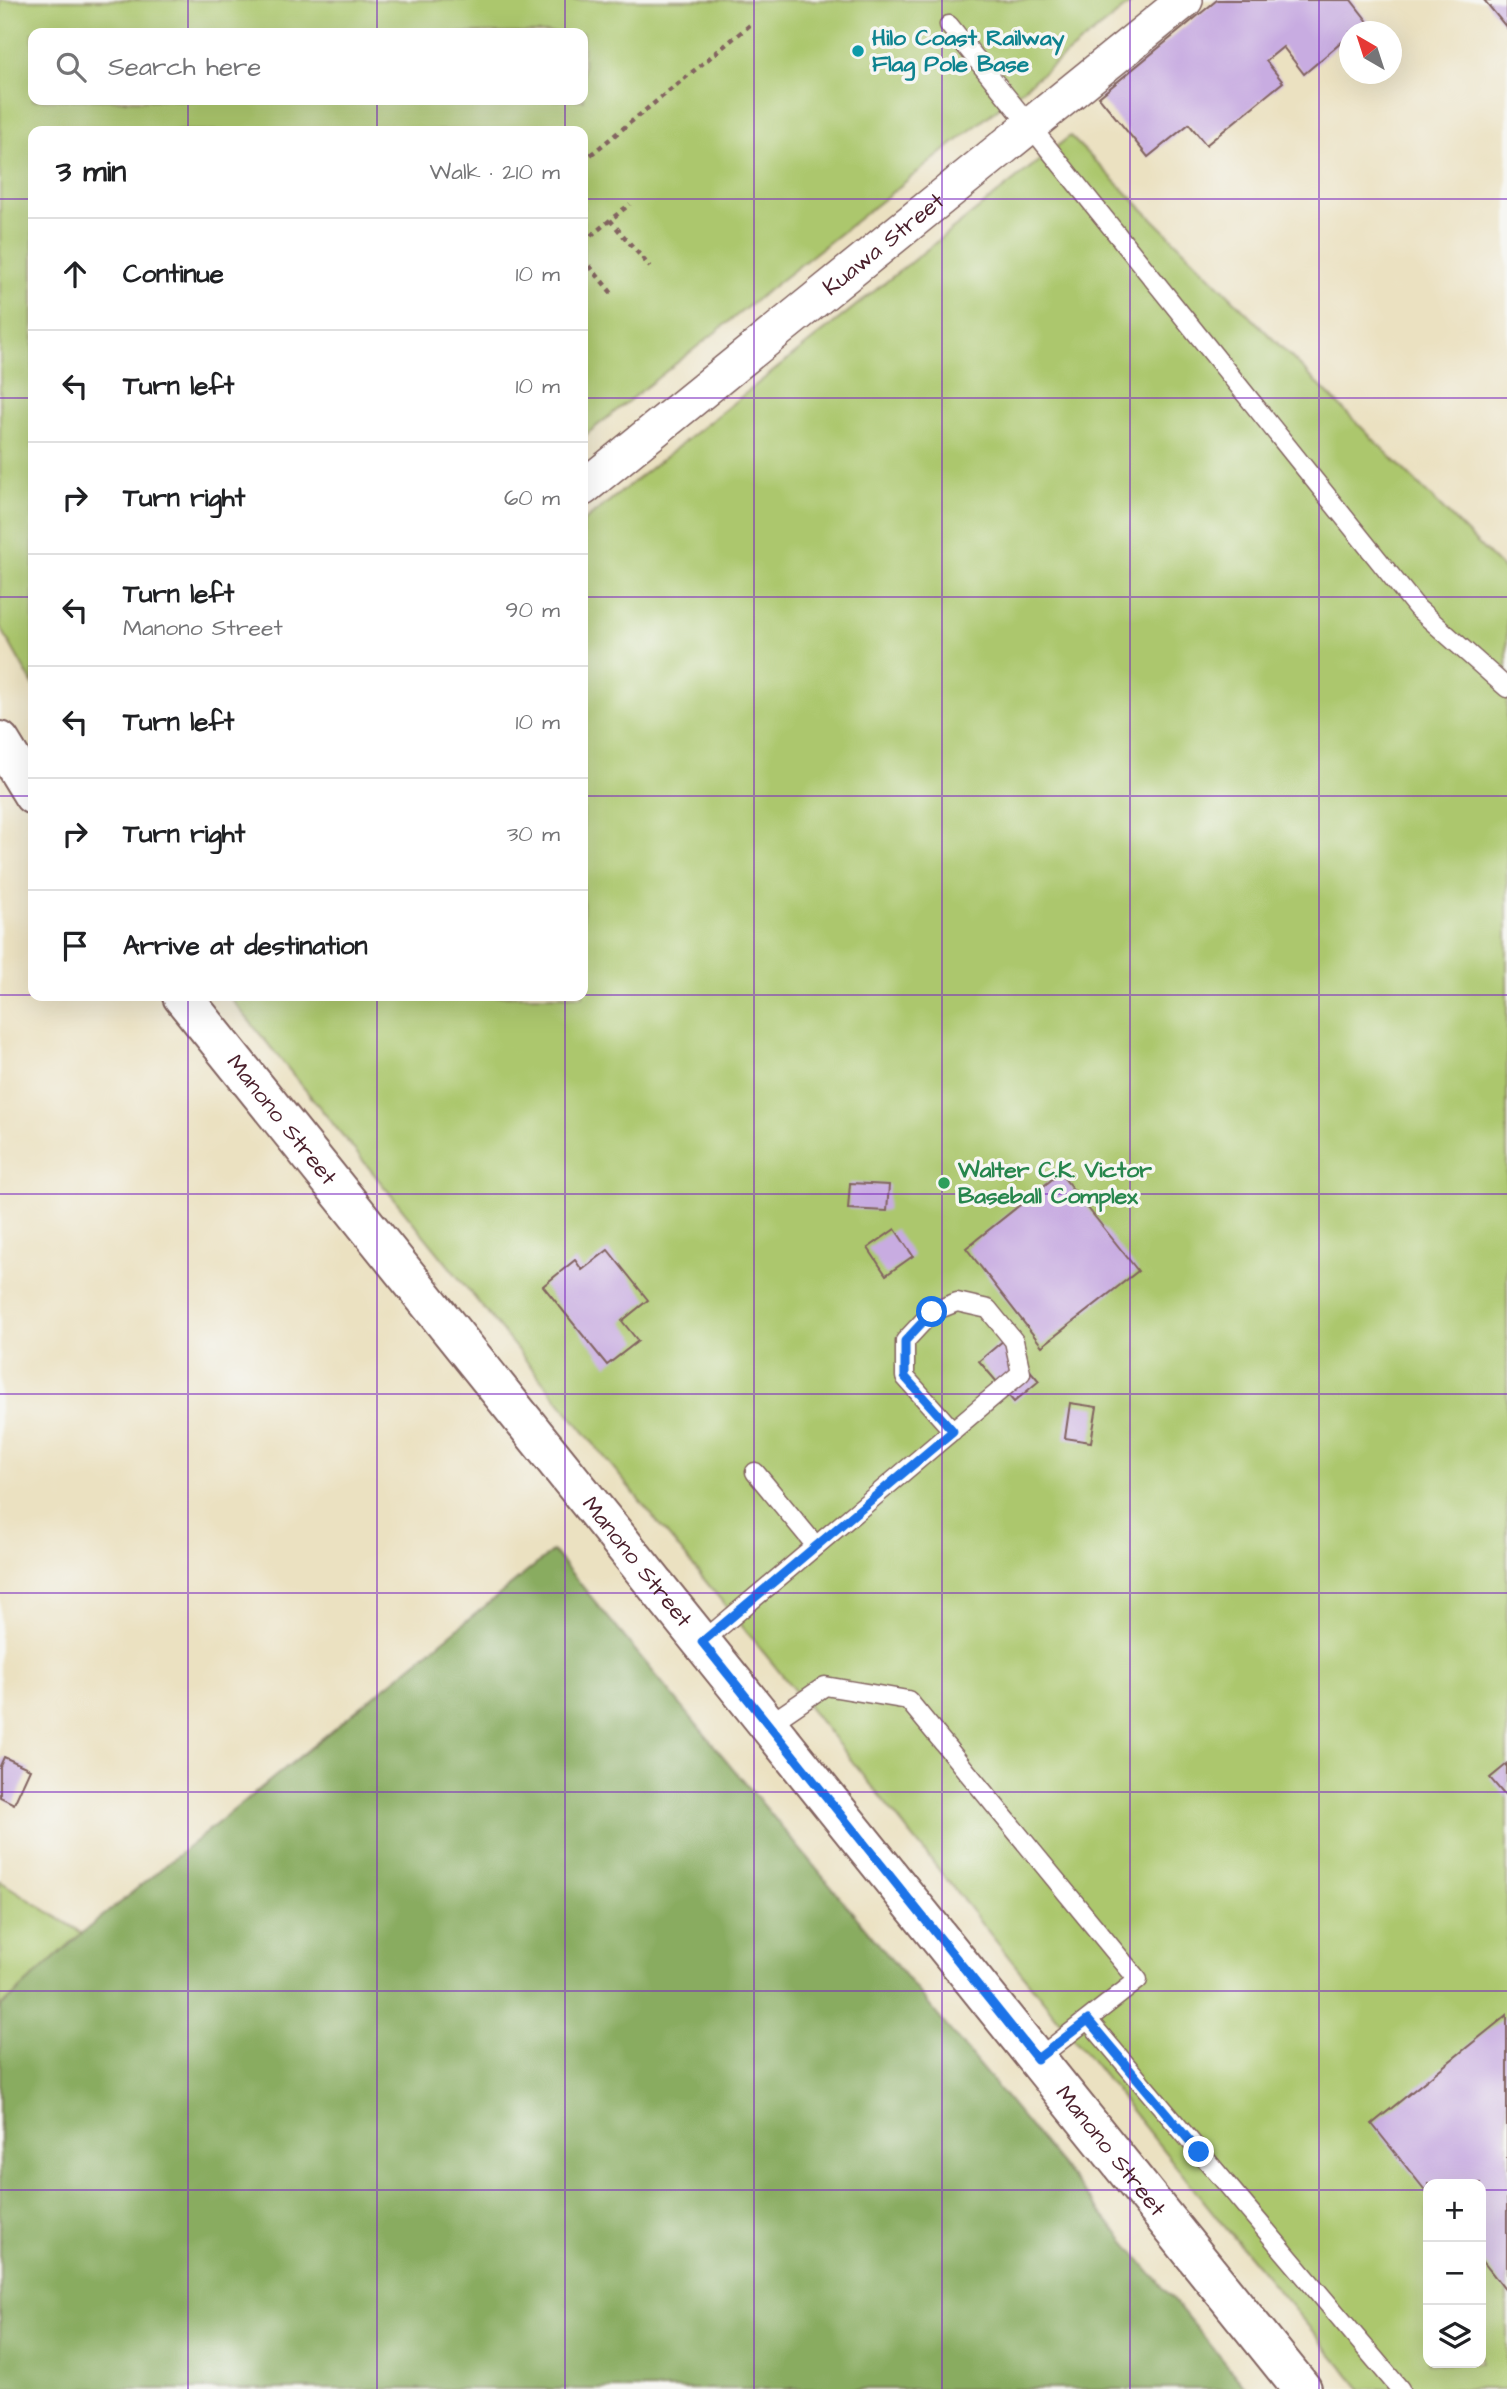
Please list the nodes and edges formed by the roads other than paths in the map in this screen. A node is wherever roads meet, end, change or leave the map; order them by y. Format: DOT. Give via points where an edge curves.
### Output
graph roads {
  1 [pos="1185,0"];
  2 [pos="949,25"];
  3 [pos="1030,125"];
  4 [pos="588,484"];
  5 [pos="1507,688"];
  6 [pos="0,741"];
  7 [pos="28,787"];
  8 [pos="186,1001"];
  9 [pos="953,1431"];
  10 [pos="755,1472"];
  11 [pos="816,1546"];
  12 [pos="702,1642"];
  13 [pos="768,1725"];
  14 [pos="1088,2020"];
  15 [pos="1037,2059"];
  16 [pos="1302,2389"];
  17 [pos="1400,2389"];
  1 -- 3 [label="street, Kuawa Street"];
  2 -- 3 [label="lane"];
  3 -- 4 [label="street, Kuawa Street"];
  3 -- 5 [label="lane" via="1417,608"];
  6 -- 7 [label="street"];
  8 -- 12 [label="street, Manono Street"];
  9 -- 9 [label="lane" via="1021,1373 1014,1341 988,1309 957,1302 932,1312 905,1341 905,1377"];
  9 -- 11 [label="lane"];
  10 -- 11 [label="lane"];
  11 -- 12 [label="lane"];
  12 -- 13 [label="street, Manono Street"];
  13 -- 14 [label="lane" via="825,1686 908,1700 1139,1980"];
  13 -- 15 [label="street, Manono Street"];
  14 -- 15 [label="lane"];
  14 -- 17 [label="lane"];
  15 -- 16 [label="street, Manono Street"];
}
